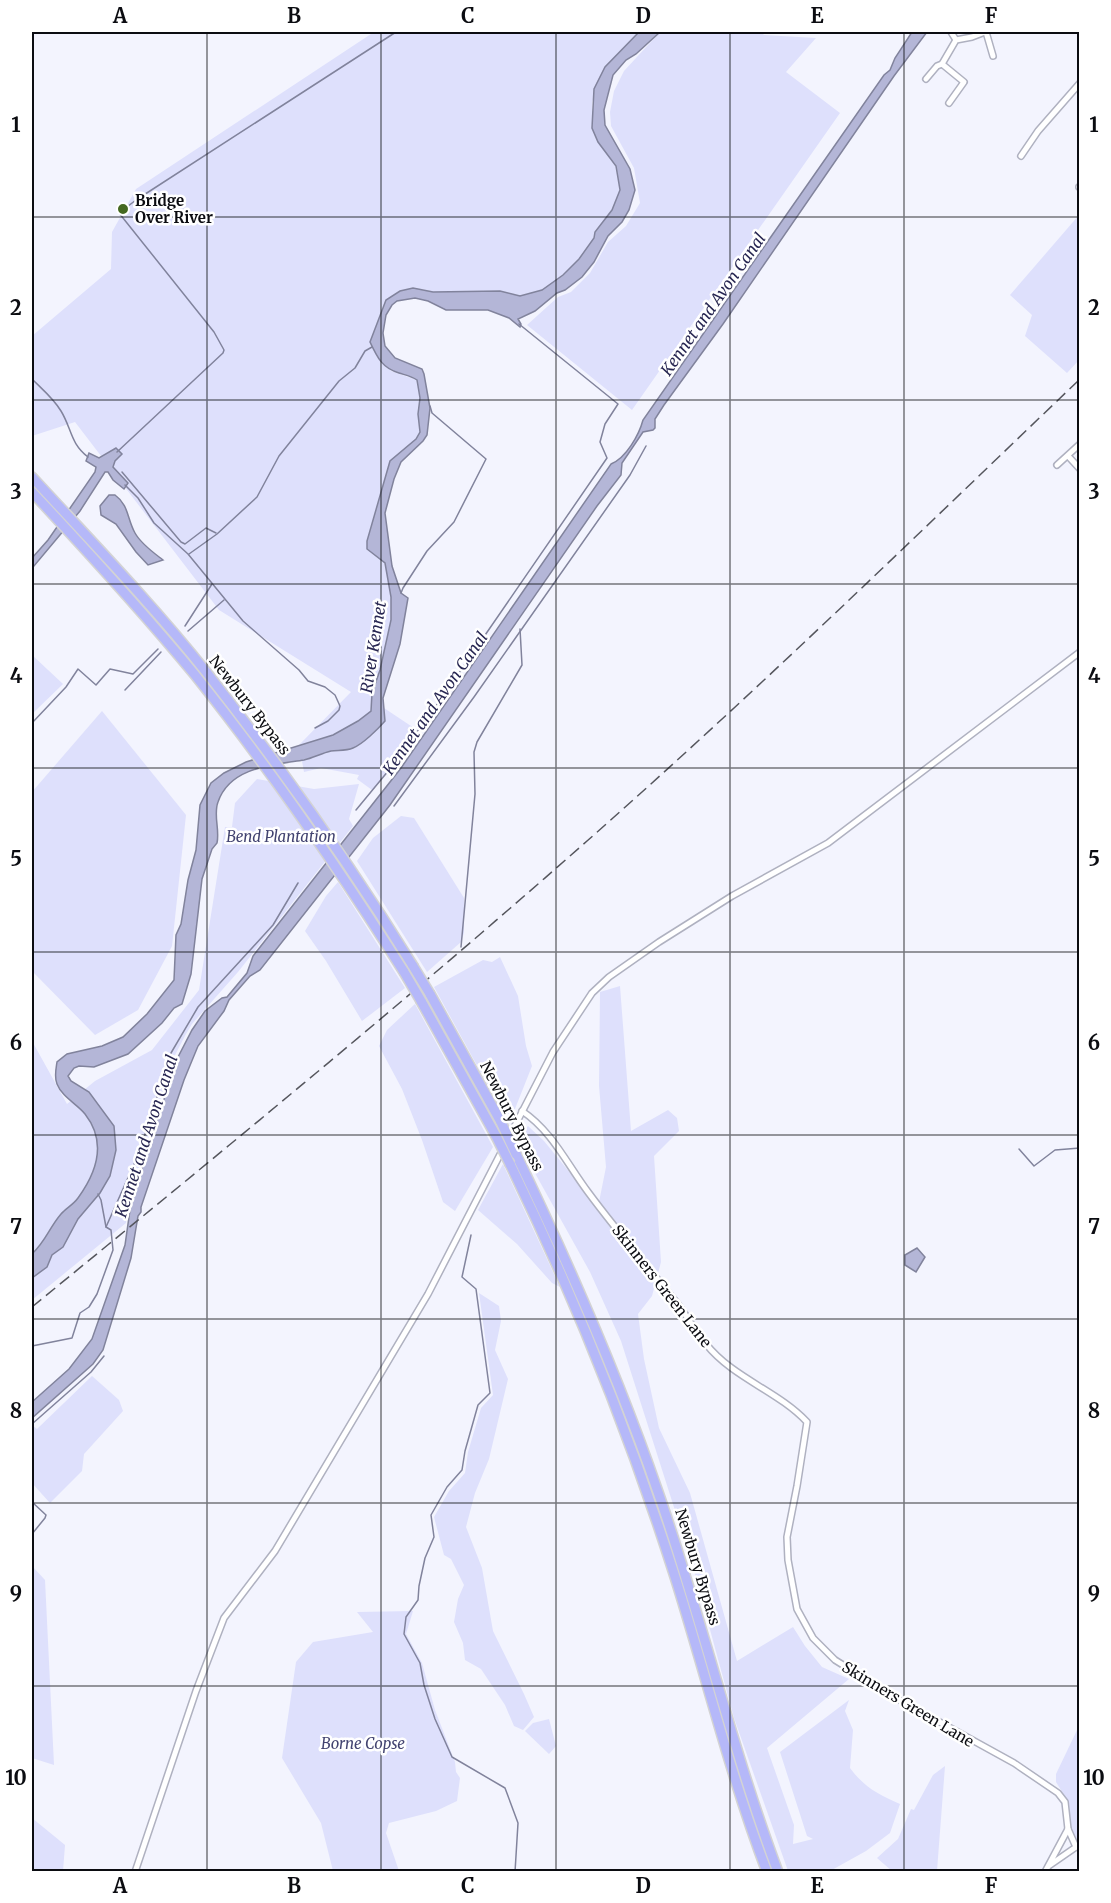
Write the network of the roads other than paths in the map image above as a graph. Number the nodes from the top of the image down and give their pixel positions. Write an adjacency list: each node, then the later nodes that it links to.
1 (951, 32): 3 (street)
2 (985, 32): 3 (street); 4 (street)
3 (956, 40): 5 (street)
4 (992, 56)
5 (942, 64): 6 (street); 8 (street)
6 (926, 79)
7 (1080, 83): 9 (street)
8 (950, 103)
9 (1021, 156)
10 (1080, 444): 11 (street)
11 (1068, 456): 12 (street); 13 (street)
12 (1058, 465)
13 (1080, 469)
14 (32, 477): 23 (highway, Newbury Bypass, bridge)
15 (32, 492): 22 (highway, Newbury Bypass, bridge)
16 (1080, 652): 17 (street)
17 (522, 1111): 18 (street, Skinners Green Lane); 21 (street)
18 (1068, 1829): 19 (street); 20 (street)
19 (1078, 1847): 20 (street)
20 (1049, 1865): 24 (street)
21 (135, 1872)
22 (766, 1872)
23 (778, 1872)
24 (1045, 1872)

